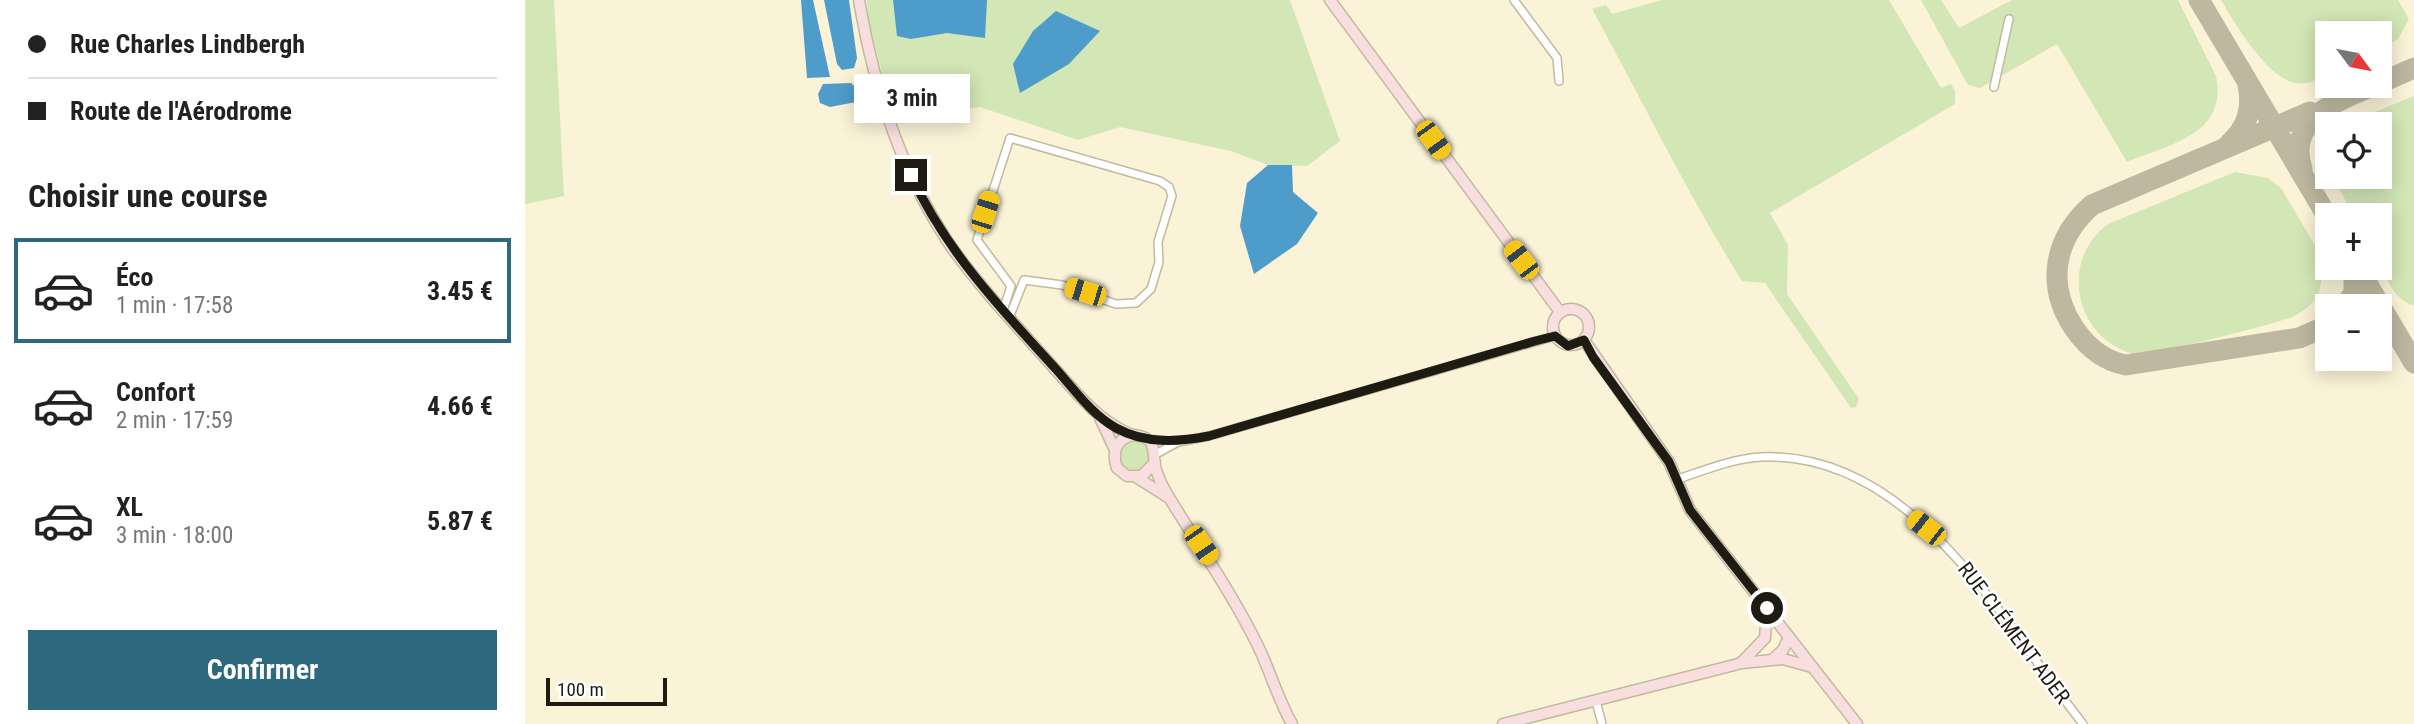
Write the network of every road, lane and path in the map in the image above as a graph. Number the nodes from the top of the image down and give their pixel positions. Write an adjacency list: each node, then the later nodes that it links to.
1 (859, 0): 8 (street)
2 (1330, 0): 7 (street)
3 (1514, 0): 5 (street)
4 (2009, 19): 6 (street)
5 (1559, 81)
6 (1994, 87)
7 (1560, 312): 9 (street); 10 (street)
8 (1006, 315): 8 (street); 11 (street)
9 (1555, 336): 10 (street); 14 (street)
10 (1584, 340): 18 (street)
11 (1100, 418): 12 (street); 15 (street)
12 (1132, 435): 13 (street); 15 (street)
13 (1148, 439): 14 (street); 16 (street)
14 (1178, 442): 16 (street)
15 (1115, 450): 17 (street)
16 (1155, 458): 17 (street); 19 (street)
17 (1136, 477): 19 (street)
18 (1678, 479): 20 (street); 31 (street, RUE CLÉMENT ADER)
19 (1170, 499): 27 (street)
20 (1767, 608): 21 (street); 22 (street)
21 (1788, 636): 22 (street); 23 (street); 25 (street)
22 (1765, 638): 24 (street)
23 (1773, 659): 24 (street); 25 (street)
24 (1742, 663): 26 (street)
25 (1812, 667): 30 (street)
26 (1596, 701): 28 (street); 29 (street)
27 (1290, 723)
28 (1503, 724)
29 (1602, 724)
30 (1857, 724)
31 (2083, 724)

